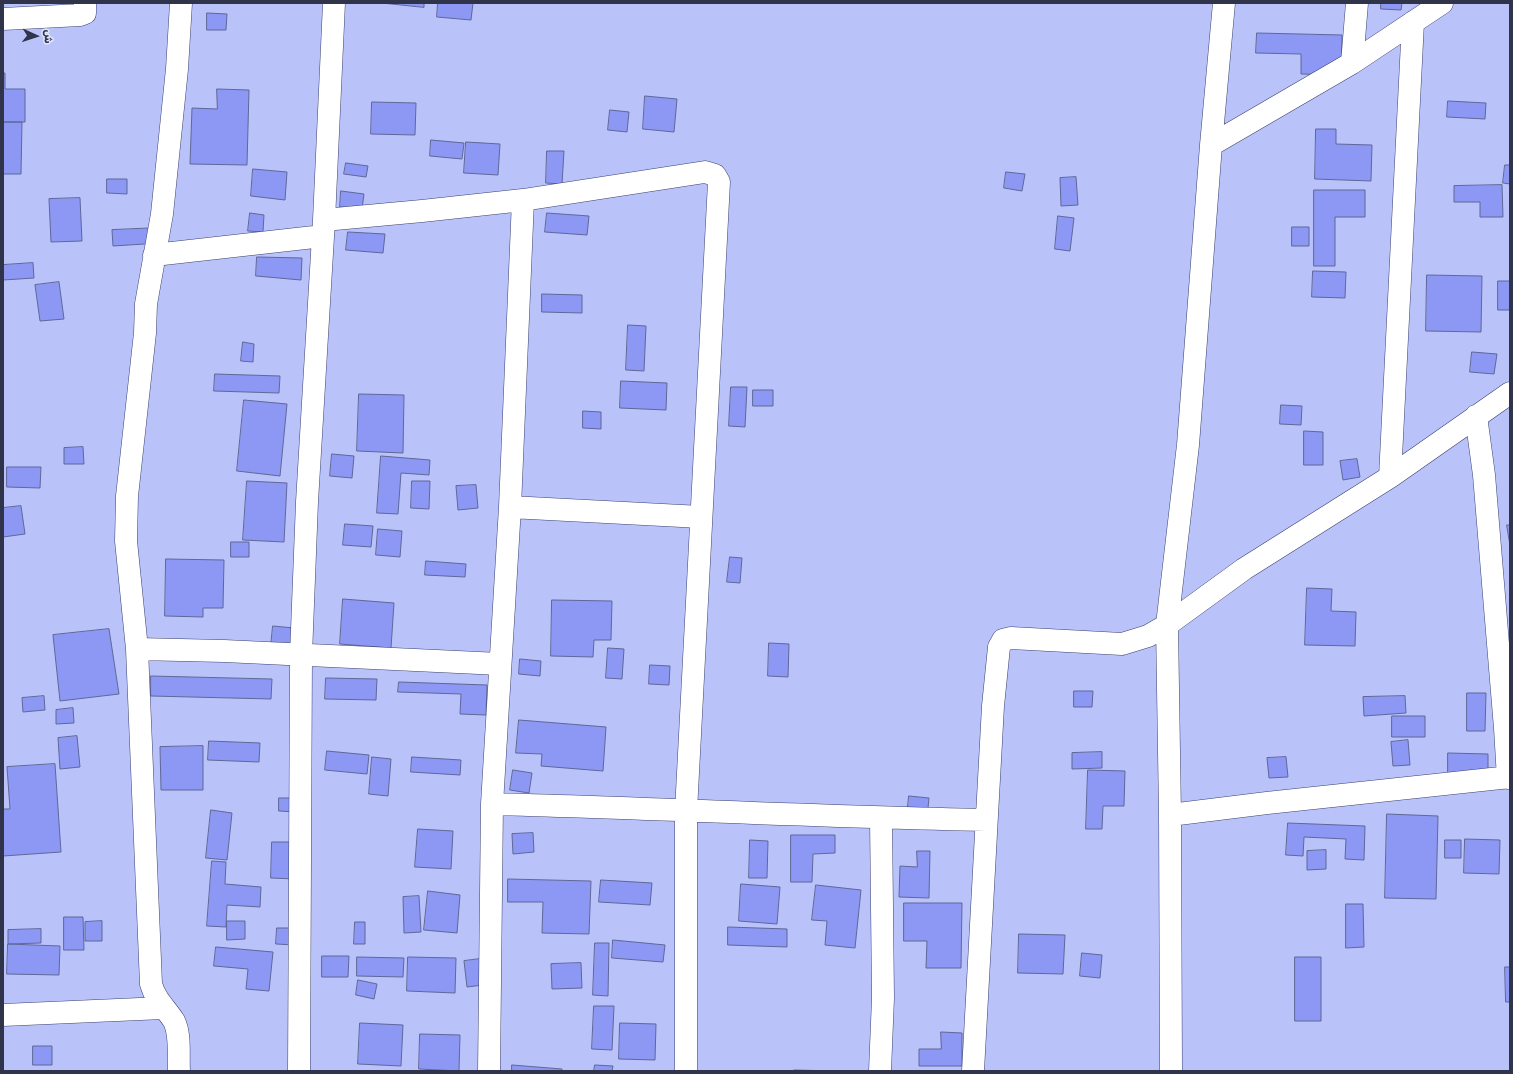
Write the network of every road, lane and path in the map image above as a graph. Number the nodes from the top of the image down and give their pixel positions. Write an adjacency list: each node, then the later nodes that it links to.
1 (85, 3): 7 (street)
2 (181, 3): 13 (street)
3 (334, 3): 12 (street)
4 (1224, 3): 10 (street)
5 (1357, 3): 9 (street)
6 (1442, 3): 8 (street)
7 (3, 19)
8 (1413, 22): 9 (street); 16 (street)
9 (1352, 63): 10 (street)
10 (1211, 145): 19 (street)
11 (523, 200): 12 (street); 17 (street); 18 (street)
12 (323, 228): 13 (street); 21 (street)
13 (154, 255): 20 (street)
14 (1510, 393): 15 (street)
15 (1476, 416): 16 (street); 23 (street)
16 (1390, 477): 19 (street)
17 (510, 507): 18 (street); 22 (street)
18 (701, 517): 25 (street)
19 (1167, 625): 26 (street); 28 (street)
20 (137, 649): 21 (street); 29 (street)
21 (301, 655): 22 (street); 32 (street)
22 (500, 664): 24 (street)
23 (1509, 778): 26 (street)
24 (492, 804): 25 (street); 33 (street)
25 (686, 811): 27 (street); 34 (street)
26 (1170, 815): 37 (street)
27 (881, 818): 28 (street); 35 (street)
28 (986, 820): 36 (street)
29 (163, 1008): 30 (street); 31 (street)
30 (3, 1015)
31 (179, 1071)
32 (299, 1071)
33 (489, 1071)
34 (686, 1071)
35 (880, 1071)
36 (973, 1071)
37 (1171, 1071)

